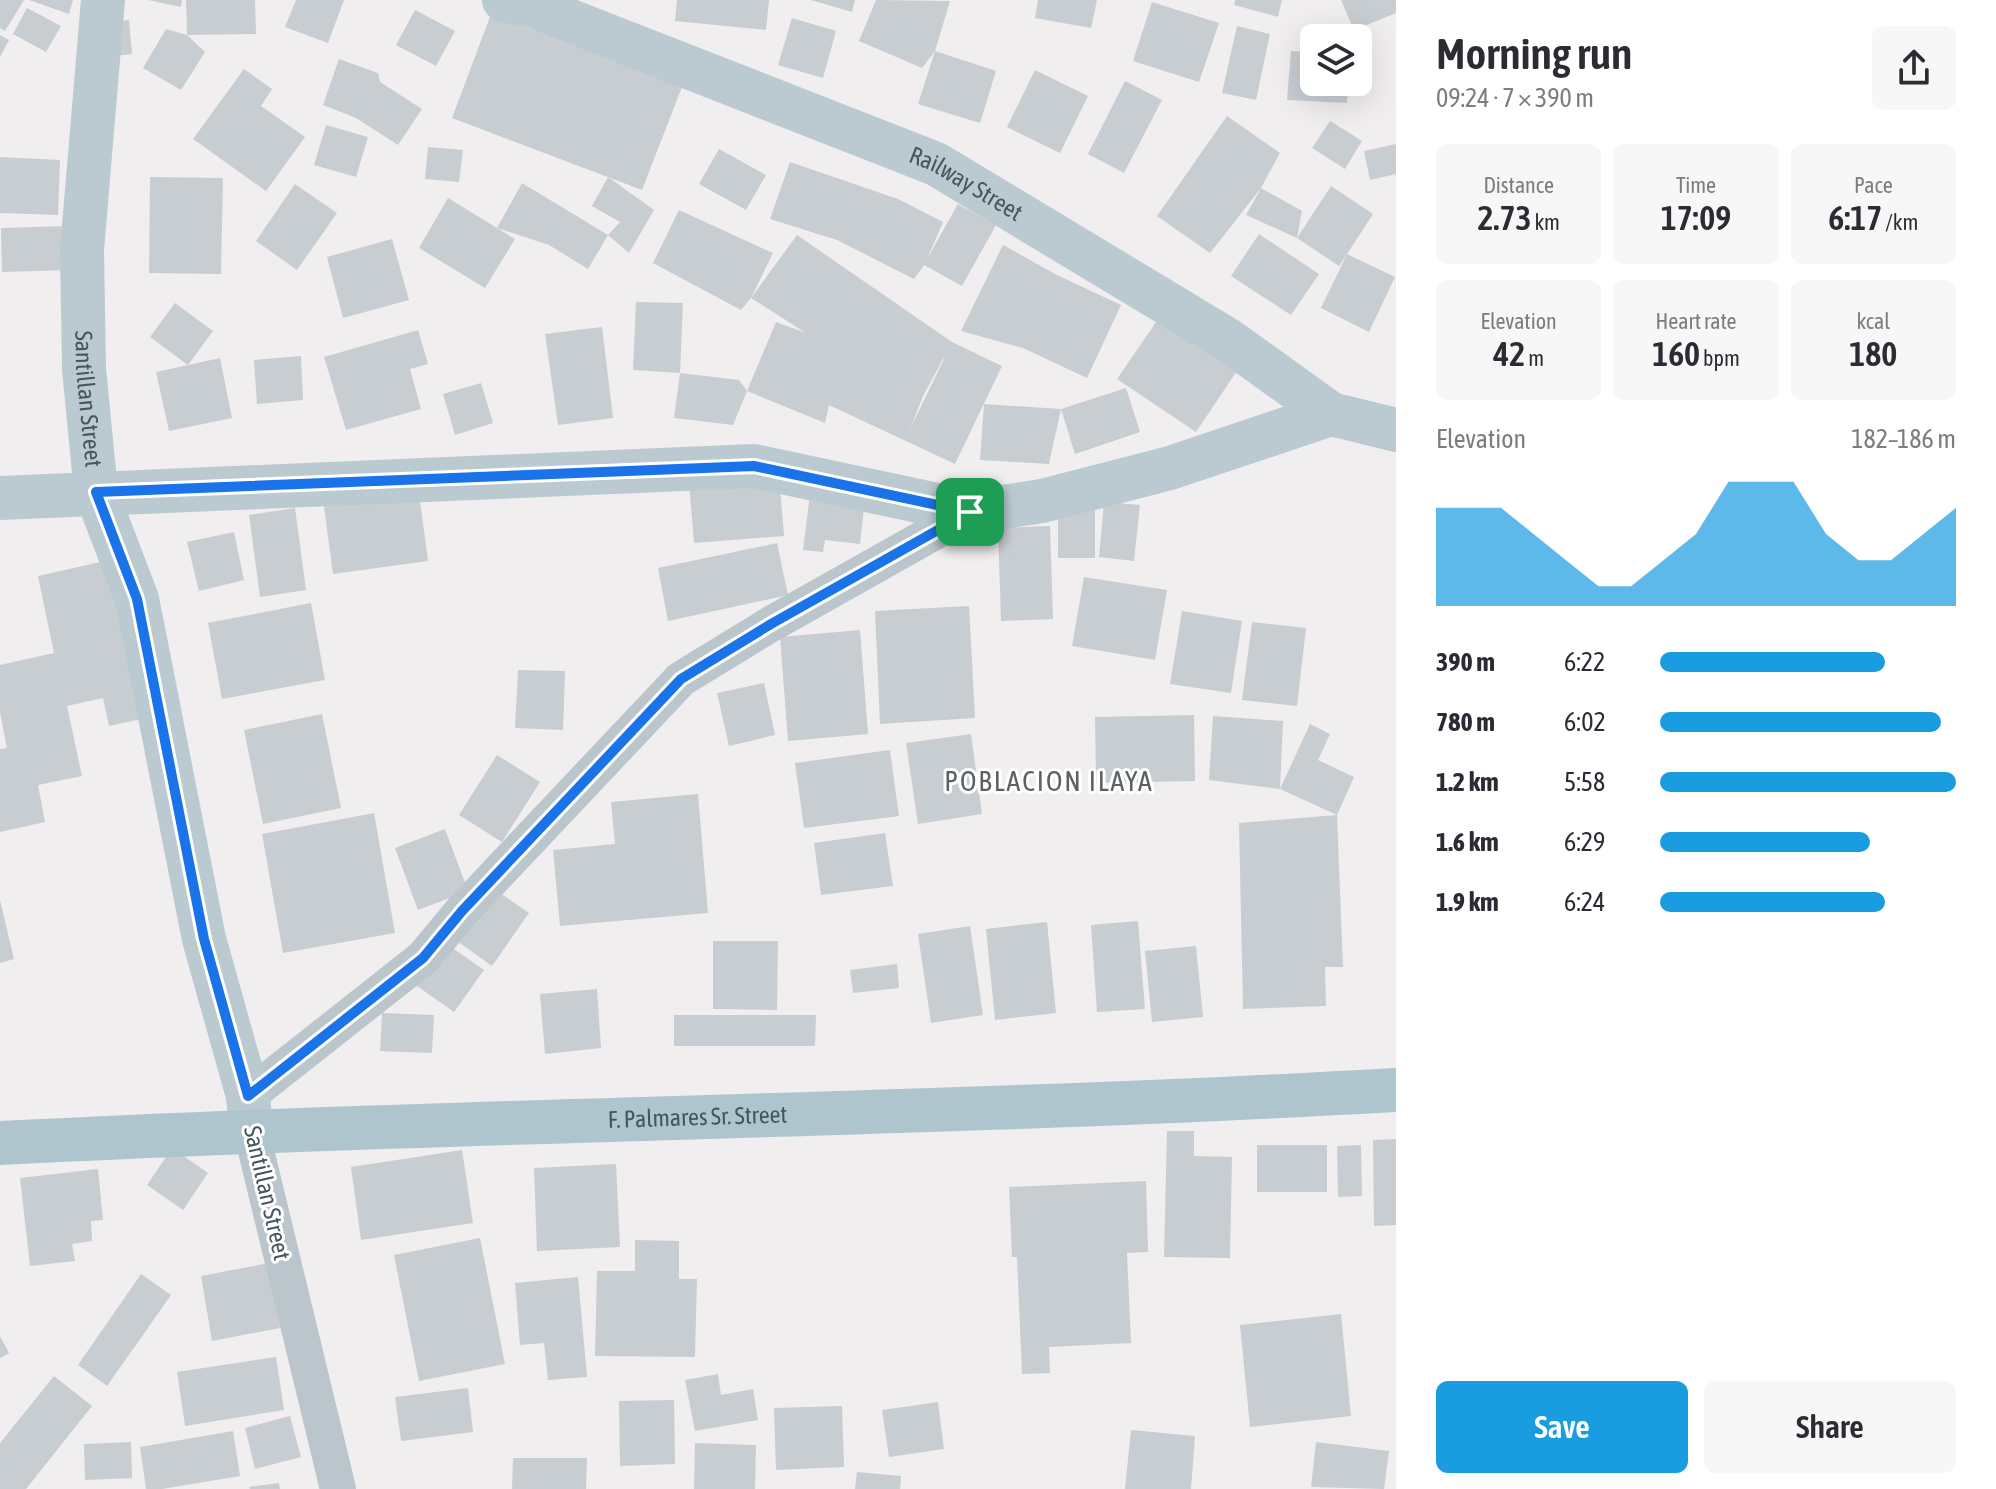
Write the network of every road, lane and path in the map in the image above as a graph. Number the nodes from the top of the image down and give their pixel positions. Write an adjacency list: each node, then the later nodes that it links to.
1 (103, 0): 5 (street, Santillan Street)
2 (526, 2): 3 (street, Railway Street)
3 (1331, 414): 4 (street, Railway Street); 7 (street)
4 (1396, 430)
5 (96, 492): 6 (street); 7 (street); 9 (street, Santillan Street)
6 (0, 498)
7 (970, 512): 9 (street)
8 (1396, 1090): 9 (main road, F. Palmares Sr. Street)
9 (250, 1113): 10 (main road, F. Palmares Sr. Street); 11 (street, Santillan Street)
10 (0, 1143)
11 (338, 1489)

